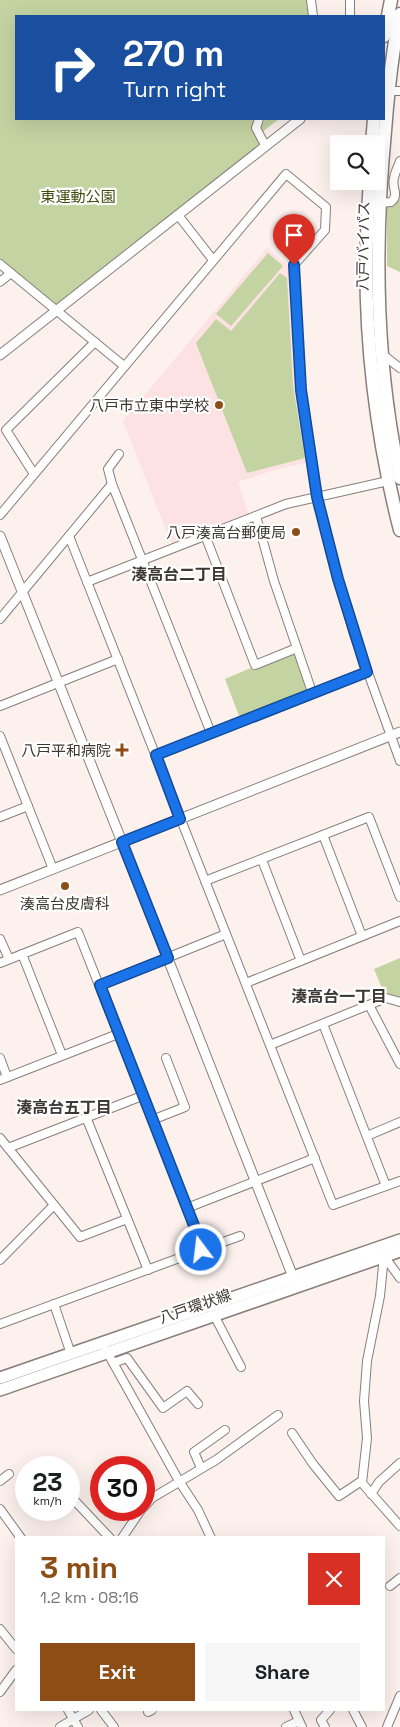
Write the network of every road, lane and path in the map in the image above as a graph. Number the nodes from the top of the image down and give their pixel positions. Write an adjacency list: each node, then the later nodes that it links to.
1 (312, 0): 5 (street)
2 (350, 0): 6 (street)
3 (391, 0): 7 (highway)
4 (400, 14): 8 (highway, 八戸バイパス)
5 (313, 15)
6 (350, 15)
7 (385, 31)
8 (391, 91): 16 (highway, 八戸バイパス)
9 (259, 120): 13 (street)
10 (299, 120): 13 (street)
11 (374, 120): 12 (highway)
12 (373, 135)
13 (266, 145): 17 (street)
14 (400, 161): 16 (street)
15 (369, 190): 30 (highway, 八戸バイパス)
16 (380, 202): 24 (highway, 八戸バイパス)
17 (178, 214): 18 (street); 22 (street)
18 (213, 260): 26 (street); 32 (street)
19 (0, 264): 20 (street)
20 (12, 273): 21 (street); 22 (street)
21 (0, 282)
22 (57, 310): 23 (street); 25 (street)
23 (95, 342): 26 (street); 29 (street)
24 (381, 354): 27 (street); 30 (highway, 八戸バイパス)
25 (0, 355)
26 (124, 366): 29 (street)
27 (400, 368)
28 (120, 454): 31 (street)
29 (34, 474): 33 (street)
30 (394, 480): 32 (street); 35 (highway, 八戸バイパス)
31 (112, 484): 38 (street); 39 (street)
32 (317, 497): 34 (street); 45 (street)
33 (0, 515)
34 (256, 516): 36 (street); 43 (street)
35 (400, 530)
36 (205, 535): 39 (street); 43 (street)
37 (0, 536): 41 (street)
38 (69, 536): 40 (street); 41 (street)
39 (142, 560): 40 (street); 50 (street)
40 (87, 582): 44 (street)
41 (23, 592): 42 (street); 46 (street)
42 (0, 619)
43 (297, 648): 47 (street)
44 (118, 659): 46 (street); 54 (street)
45 (367, 672): 47 (street); 52 (street)
46 (59, 682): 48 (street); 60 (street)
47 (312, 692): 50 (street)
48 (0, 706)
49 (400, 732): 52 (street)
50 (211, 733): 54 (street)
51 (0, 736): 53 (street)
52 (390, 736): 55 (street); 58 (street)
53 (2, 750): 56 (street)
54 (156, 755): 58 (street)
55 (400, 761)
56 (28, 806): 57 (street); 62 (street)
57 (0, 817)
58 (180, 819): 60 (street); 63 (street)
59 (323, 835): 61 (street); 65 (street); 68 (street)
60 (122, 842): 62 (street); 71 (street)
61 (262, 860): 63 (street); 73 (street)
62 (53, 869): 64 (street)
63 (205, 881): 67 (street)
64 (0, 890)
65 (400, 897)
66 (400, 921): 68 (street)
67 (226, 934): 71 (street); 75 (street)
68 (362, 936): 73 (street)
69 (0, 939): 72 (street)
70 (22, 954): 72 (street); 76 (street); 82 (street)
71 (168, 958): 76 (street); 96 (street)
72 (8, 960): 74 (street)
73 (300, 961): 75 (street)
74 (0, 963)
75 (246, 983): 81 (street)
76 (100, 985): 80 (street)
77 (400, 1002): 78 (street)
78 (369, 1005): 79 (street); 85 (street)
79 (322, 1024): 81 (street); 91 (street)
80 (118, 1034): 82 (street); 87 (street)
81 (270, 1045): 94 (street)
82 (62, 1055): 86 (street)
83 (0, 1058): 86 (street)
84 (166, 1058): 89 (street)
85 (400, 1064)
86 (4, 1078)
87 (142, 1096): 88 (street); 89 (street)
88 (86, 1117): 93 (street); 100 (street)
89 (152, 1120): 99 (street)
90 (400, 1122): 91 (street)
91 (367, 1136): 97 (street)
92 (0, 1138): 93 (street)
93 (8, 1148): 98 (street)
94 (314, 1158): 96 (street); 97 (street)
95 (400, 1181): 97 (street)
96 (256, 1182): 99 (street); 109 (street)
97 (386, 1186)
98 (54, 1205): 100 (street); 106 (street)
99 (188, 1208): 103 (street)
100 (127, 1219): 107 (street)
101 (240, 1236): 103 (street)
102 (400, 1240): 109 (main road, 八戸環状線)
103 (201, 1250): 107 (street)
104 (400, 1251): 105 (main road, 八戸環状線)
105 (384, 1256): 108 (street); 109 (main road, 八戸環状線); 128 (street)
106 (0, 1260)
107 (148, 1270): 110 (street)
108 (400, 1278)
109 (295, 1282): 111 (main road, 八戸環状線); 113 (main road, 八戸環状線)
110 (54, 1304): 112 (street); 114 (street)
111 (214, 1315): 113 (main road, 八戸環状線); 116 (street)
112 (0, 1324)
113 (106, 1347): 114 (main road, 八戸環状線); 115 (street); 118 (main road, 八戸環状線)
114 (71, 1354): 117 (main road, 八戸環状線)
115 (113, 1363): 119 (street); 127 (street)
116 (241, 1367)
117 (0, 1378)
118 (0, 1390)
119 (198, 1404)
120 (278, 1415): 124 (street)
121 (225, 1430): 124 (street)
122 (292, 1432): 128 (street)
123 (400, 1463): 129 (street)
124 (202, 1468): 127 (street)
125 (9, 1474): 126 (street)
126 (0, 1481)
127 (179, 1481): 130 (street); 138 (street)
128 (362, 1483): 129 (street)
129 (372, 1494): 134 (street)
130 (155, 1496)
131 (80, 1506): 136 (street)
132 (0, 1509): 135 (street)
133 (134, 1521): 137 (street)
134 (400, 1526)
135 (20, 1536)
136 (108, 1536)
137 (123, 1536)
138 (211, 1536)
139 (400, 1578): 140 (street)
140 (390, 1586)
141 (0, 1629): 142 (street)
142 (15, 1648)
143 (15, 1671): 144 (street)
144 (0, 1692)
145 (400, 1696): 160 (street)
146 (69, 1711): 152 (street)
147 (87, 1711): 152 (street)
148 (102, 1711): 156 (street)
149 (294, 1711): 153 (street)
150 (329, 1711): 158 (street)
151 (354, 1711): 159 (street)
152 (74, 1719): 154 (street); 155 (street)
153 (301, 1724): 157 (street)
154 (60, 1727)
155 (78, 1727)
156 (114, 1727)
157 (286, 1727)
158 (325, 1727)
159 (362, 1727)
160 (387, 1727)

